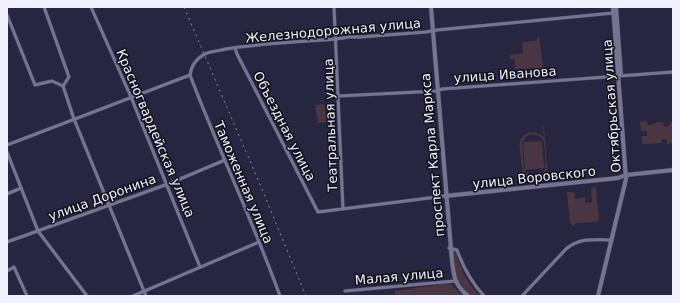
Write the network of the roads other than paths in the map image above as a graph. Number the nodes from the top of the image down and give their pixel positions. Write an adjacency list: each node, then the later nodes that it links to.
1 (44, 7): 14 (street)
2 (91, 7): 17 (street, Красногвардейская улица)
3 (334, 7): 9 (street, Театральная улица)
4 (430, 7): 8 (street, проспект Карла Маркса)
5 (615, 7): 6 (street, Октябрьская улица); 13 (street)
6 (614, 14): 8 (street, Железнодорожная улица); 13 (street, Октябрьская улица)
7 (7, 15): 14 (street)
8 (432, 30): 9 (street, Железнодорожная улица); 15 (street, проспект Карла Маркса)
9 (336, 39): 10 (street, Железнодорожная улица); 16 (street, Театральная улица)
10 (235, 48): 12 (street, Железнодорожная улица); 29 (street, Объездная улица)
11 (673, 72): 13 (street, улица Иванова)
12 (190, 75): 17 (street); 21 (street, Таможенная улица)
13 (620, 76): 15 (street, улица Иванова); 23 (street, Октябрьская улица)
14 (63, 86): 18 (street)
15 (438, 91): 16 (street, улица Иванова); 27 (street, проспект Карла Маркса)
16 (339, 96): 29 (street, Театральная улица)
17 (131, 97): 18 (street); 24 (street, Красногвардейская улица)
18 (74, 119): 19 (street); 28 (street)
19 (7, 145)
20 (7, 152): 25 (street)
21 (225, 160): 24 (street, улица Доронина); 33 (street, Таможенная улица)
22 (673, 171): 23 (street, улица Воровского)
23 (627, 177): 27 (street, улица Воровского); 31 (street, Октябрьская улица); 48 (street)
24 (168, 184): 28 (street, улица Доронина); 35 (street, Красногвардейская улица)
25 (21, 188): 26 (street); 30 (street)
26 (7, 194)
27 (446, 196): 29 (street); 34 (street, проспект Карла Маркса)
28 (109, 206): 30 (street, улица Доронина); 38 (street)
29 (344, 209)
30 (38, 231): 32 (street, улица Доронина); 41 (street)
31 (612, 240): 47 (street); 48 (street, Октябрьская улица)
32 (7, 242)
33 (259, 242): 35 (street); 44 (street, Таможенная улица)
34 (450, 248): 37 (street, проспект Карла Маркса); 46 (street)
35 (200, 268): 38 (street)
36 (7, 270): 40 (street)
37 (454, 281): 39 (street, Малая улица); 45 (street)
38 (144, 291): 42 (street); 43 (street)
39 (345, 291)
40 (27, 296)
41 (87, 296)
42 (133, 296)
43 (146, 296)
44 (280, 296)
45 (467, 296)
46 (484, 296)
47 (522, 296)
48 (599, 296)

